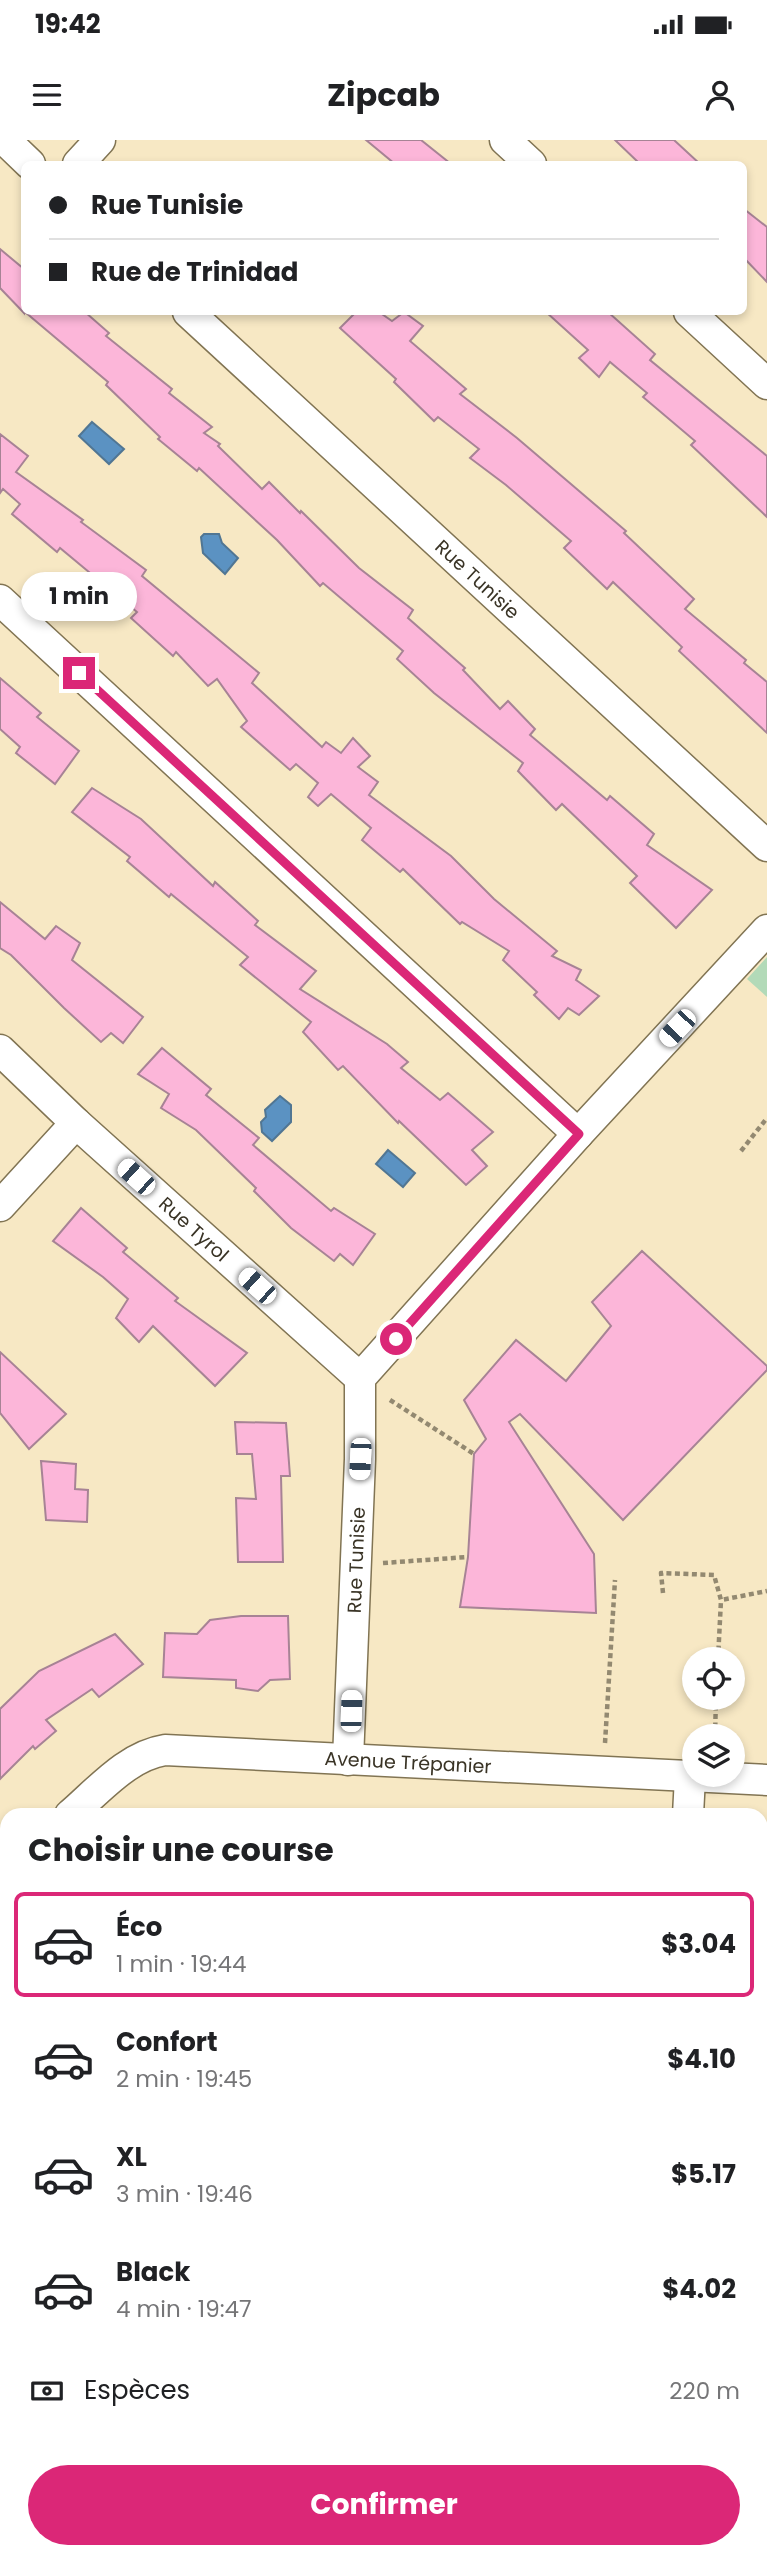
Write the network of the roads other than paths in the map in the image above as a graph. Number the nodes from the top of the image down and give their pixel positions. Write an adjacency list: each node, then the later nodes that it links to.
1 (5, 140): 4 (street)
2 (100, 140): 5 (street)
3 (505, 140): 6 (street)
4 (27, 161)
5 (81, 161)
6 (528, 161)
7 (191, 315): 11 (street, Rue Tunisie)
8 (692, 315): 9 (street)
9 (767, 384)
10 (0, 600): 15 (street)
11 (767, 846)
12 (767, 930): 15 (street)
13 (0, 1050): 14 (street, Rue Tyrol)
14 (76, 1123): 16 (street); 17 (street, Rue Tyrol)
15 (579, 1134): 17 (street)
16 (0, 1206)
17 (360, 1378): 18 (street, Rue Tunisie)
18 (348, 1759): 19 (street, Avenue Trépanier); 23 (street, Avenue Trépanier)
19 (682, 1777)
20 (745, 1779): 21 (street, Avenue Trépanier)
21 (767, 1780)
22 (689, 1787): 24 (street)
23 (78, 1808)
24 (688, 1808)

